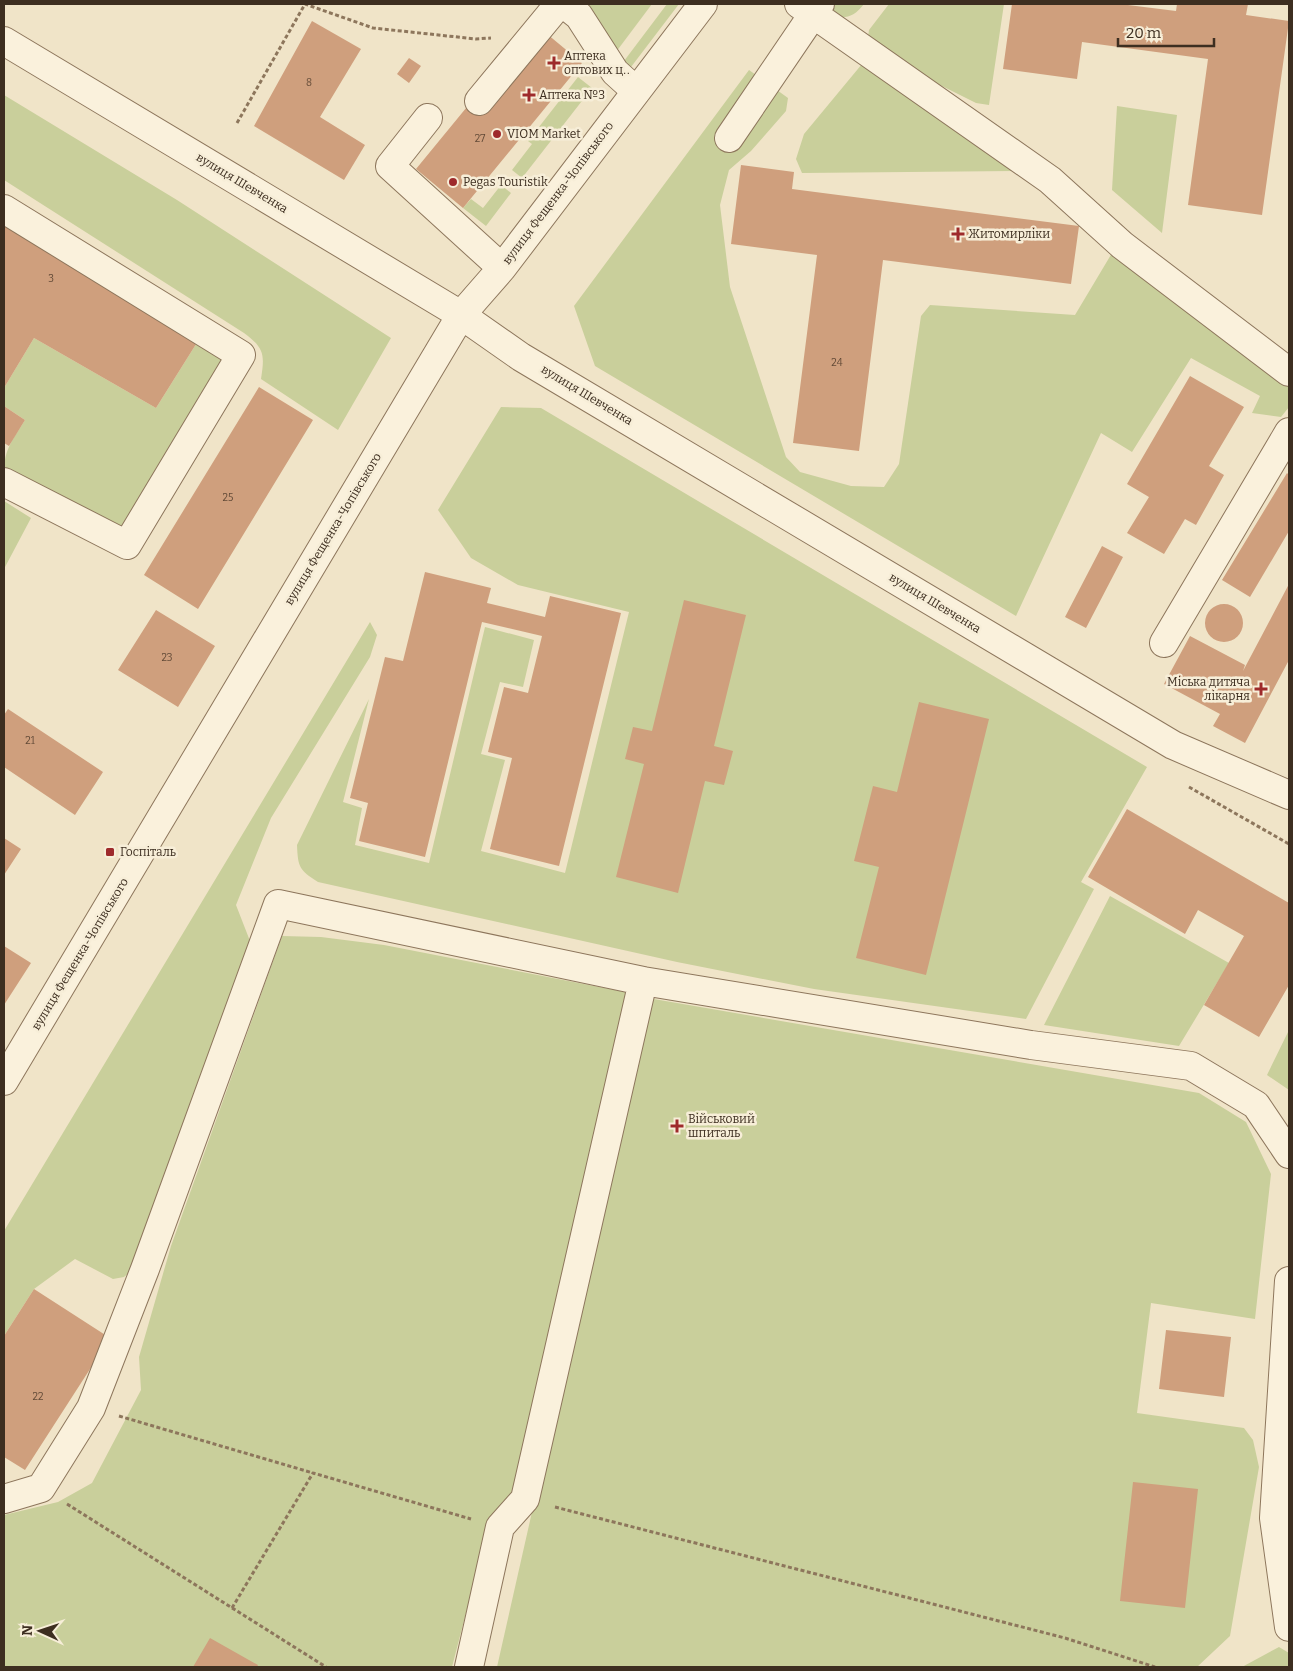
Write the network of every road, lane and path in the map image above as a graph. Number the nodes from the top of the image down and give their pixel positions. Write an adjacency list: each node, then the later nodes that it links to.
1 (559, 4): 8 (street)
2 (564, 4): 7 (street)
3 (703, 4): 7 (street, вулиця Фещенка-Чопівського)
4 (811, 7): 11 (street); 15 (street)
5 (476, 39): 10 (path)
6 (4, 41): 14 (street, вулиця Шевченка)
7 (636, 91): 13 (street, вулиця Фещенка-Чопівського)
8 (479, 101)
9 (428, 118): 13 (street)
10 (237, 124)
11 (728, 138)
12 (4, 209): 17 (street)
13 (502, 268): 14 (street, вулиця Фещенка-Чопівського)
14 (461, 315): 20 (street, вулиця Шевченка); 23 (street, вулиця Фещенка-Чопівського)
15 (1289, 372)
16 (1289, 432): 18 (street)
17 (4, 482)
18 (1164, 643)
19 (1188, 787): 21 (path)
20 (1289, 795)
21 (1289, 844)
22 (643, 981): 24 (street); 26 (street); 30 (street)
23 (4, 1081)
24 (1289, 1154)
25 (1289, 1282): 33 (street)
26 (92, 1408): 27 (path); 28 (street)
27 (313, 1473): 31 (path); 32 (path)
28 (42, 1488): 29 (street); 32 (path)
29 (4, 1499)
30 (526, 1499): 31 (street); 36 (street); 37 (path)
31 (500, 1527): 35 (street)
32 (232, 1608): 34 (path)
33 (1289, 1627)
34 (326, 1667)
35 (469, 1667)
36 (486, 1667)
37 (1155, 1667)

